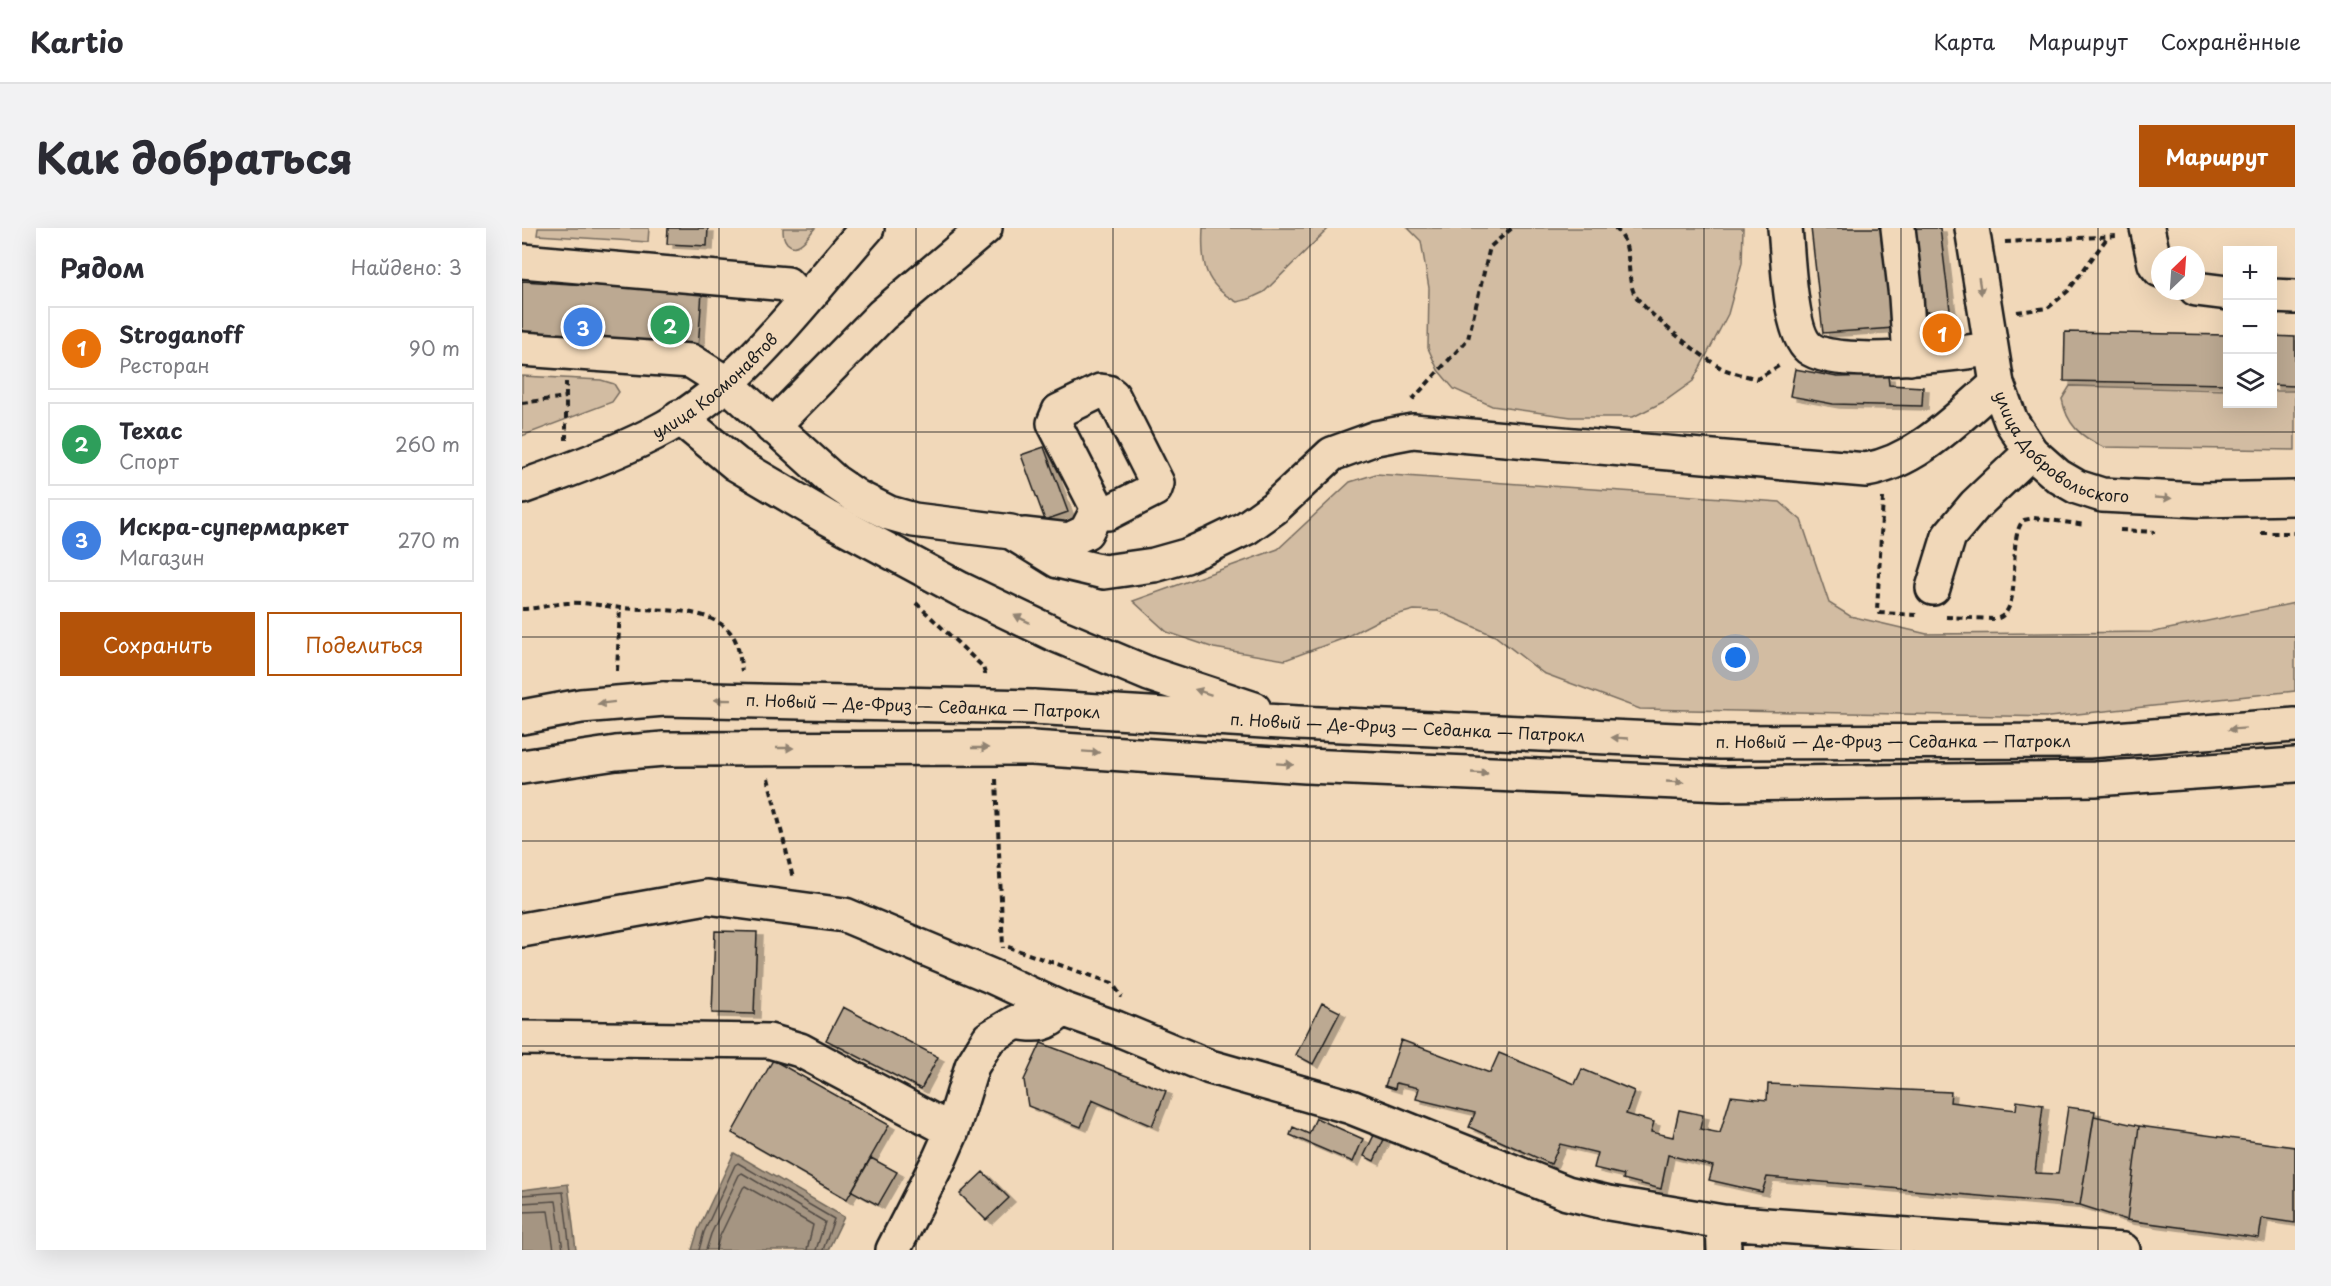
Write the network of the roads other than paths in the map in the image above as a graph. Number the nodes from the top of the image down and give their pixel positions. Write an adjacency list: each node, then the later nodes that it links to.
1 (867, 228): 13 (main road, улица Космонавтов)
2 (985, 228): 20 (main road)
3 (1785, 228): 16 (main road)
4 (1898, 228): 16 (main road)
5 (1972, 228): 15 (main road, улица Добровольского, one-way to 15)
6 (2147, 230): 7 (main road)
7 (2151, 247)
8 (522, 261): 13 (main road)
9 (2205, 290): 10 (main road)
10 (2223, 292)
11 (2277, 296): 12 (main road)
12 (2295, 297)
13 (803, 302): 17 (main road, улица Космонавтов)
14 (522, 349): 17 (main road)
15 (1990, 349): 16 (main road); 18 (main road, улица Добровольского)
16 (1910, 358)
17 (726, 383): 19 (main road, улица Космонавтов); 20 (main road)
18 (1997, 384): 21 (main road, улица Добровольского); 25 (main road)
19 (680, 417): 22 (main road, улица Космонавтов); 28 (main road, one-way to 19)
20 (772, 427): 25 (main road)
21 (2031, 452): 23 (main road, улица Добровольского, one-way to 23); 26 (main road)
22 (522, 487)
23 (2295, 498)
24 (1098, 509): 25 (main road)
25 (1011, 532)
26 (1932, 607)
27 (522, 717): 28 (main road, п. Новый — Де-Фриз — Седанка — Патрокл, one-way to 27, bridge)
28 (1298, 723): 29 (main road, п. Новый — Де-Фриз — Седанка — Патрокл, one-way to 28)
29 (2295, 725)
30 (2295, 765): 31 (main road, one-way to 30, bridge)
31 (522, 767)
32 (522, 930): 33 (main road)
33 (1062, 1009): 35 (main road); 36 (main road)
34 (522, 1038): 35 (main road)
35 (952, 1131): 37 (main road)
36 (1724, 1236): 38 (main road)
37 (893, 1250)
38 (2123, 1250)

